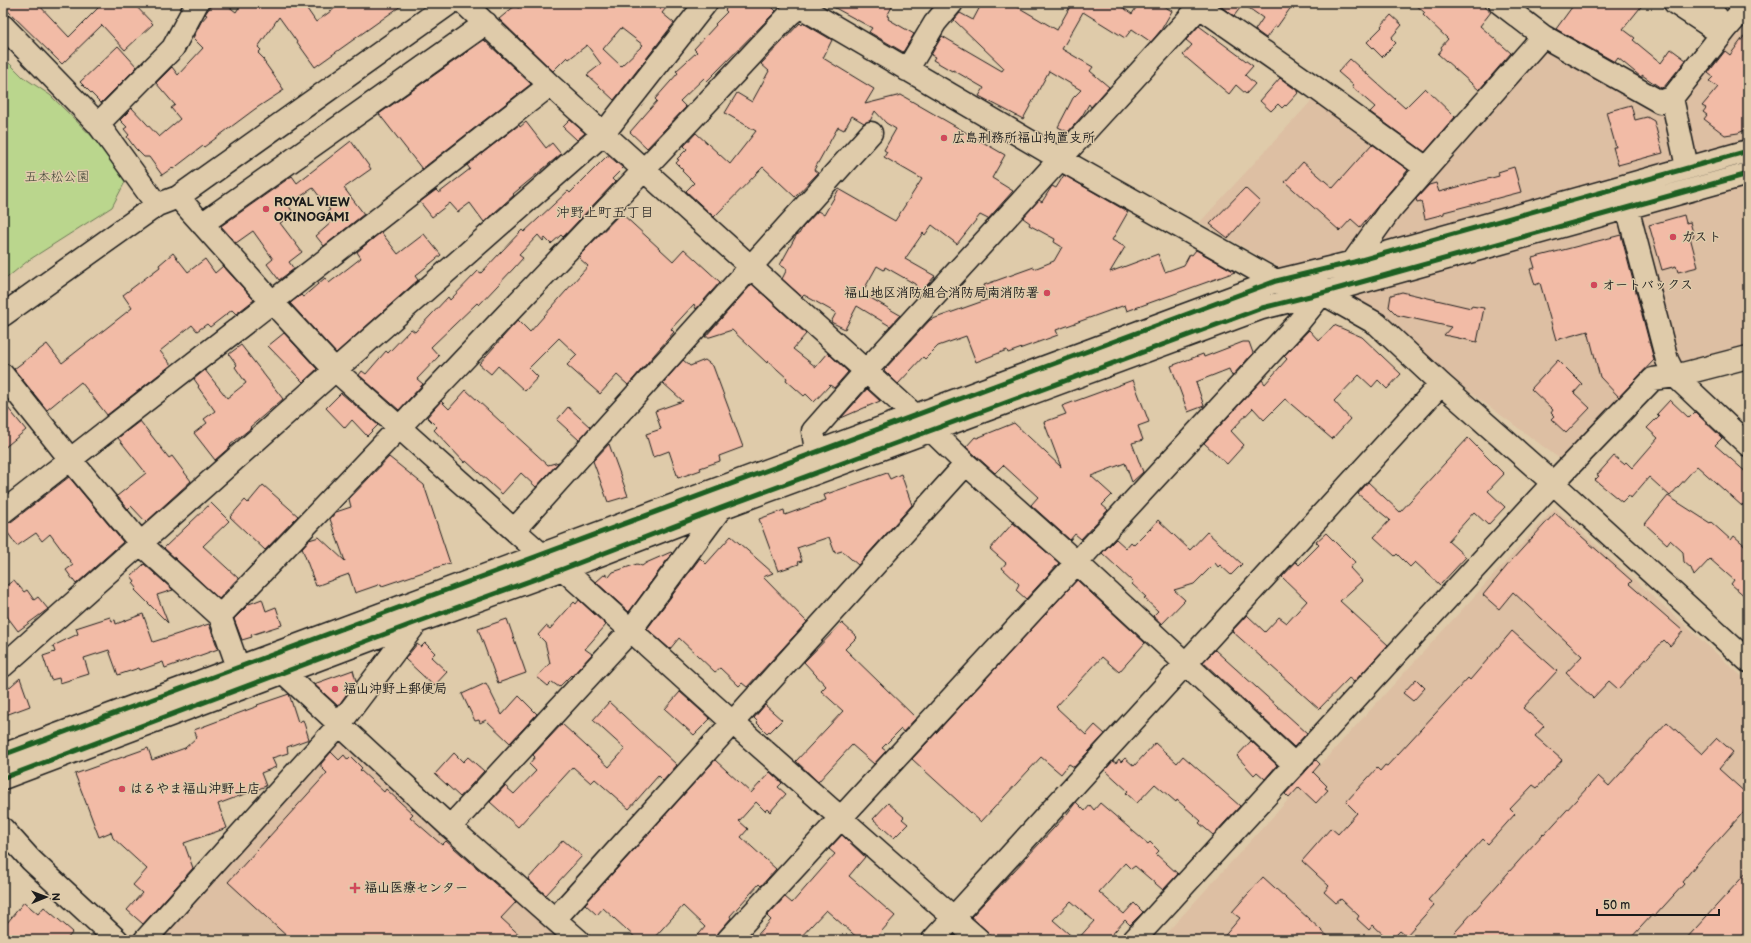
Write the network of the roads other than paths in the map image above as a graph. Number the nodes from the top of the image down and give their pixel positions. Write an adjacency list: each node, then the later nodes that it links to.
1 (197, 3): 19 (street)
2 (450, 3): 28 (street)
3 (464, 3): 12 (street)
4 (706, 3): 20 (street)
5 (952, 3): 16 (street)
6 (1500, 3): 15 (street)
7 (1675, 3): 14 (street)
8 (1706, 3): 14 (street)
9 (799, 4): 16 (street); 26 (street)
10 (1199, 4): 23 (street); 25 (street)
11 (1748, 4): 14 (street)
12 (486, 23): 17 (street); 31 (street)
13 (3, 26): 19 (street)
14 (1724, 32): 18 (street)
15 (1543, 36): 18 (street); 25 (street)
16 (906, 70): 23 (street)
17 (550, 85): 20 (street); 36 (street)
18 (1672, 98): 24 (street)
19 (98, 124): 29 (street)
20 (604, 133): 26 (street); 39 (street)
21 (871, 133): 33 (street)
22 (1748, 151): 24 (street)
23 (1060, 159): 34 (street); 40 (street)
24 (1687, 167): 32 (street)
25 (1426, 168): 32 (street)
26 (644, 170): 33 (street); 45 (street)
27 (1748, 174): 30 (street)
28 (178, 197): 29 (street); 31 (street)
29 (157, 205): 37 (street)
30 (1627, 206): 35 (street); 42 (street)
31 (202, 224): 36 (street)
32 (1354, 262): 34 (street); 35 (street)
33 (750, 265): 40 (street); 54 (street)
34 (1276, 281): 35 (street); 44 (street)
35 (1322, 293): 43 (street); 46 (street); 57 (street)
36 (272, 302): 39 (street); 49 (street)
37 (3, 315)
38 (1748, 357): 42 (street)
39 (335, 370): 45 (street); 55 (street)
40 (865, 372): 44 (street); 48 (street)
41 (3, 376): 49 (street)
42 (1675, 376): 47 (street); 51 (street)
43 (1441, 384): 51 (street); 63 (street)
44 (914, 415): 46 (street); 48 (street)
45 (398, 427): 54 (street); 59 (street)
46 (931, 430): 50 (street); 52 (street)
47 (1748, 445)
48 (816, 451): 56 (street)
49 (70, 459): 53 (street); 55 (street)
50 (966, 464): 57 (street); 67 (street)
51 (1553, 483): 62 (street); 70 (street)
52 (721, 508): 58 (street); 61 (street)
53 (3, 512)
54 (515, 529): 56 (street)
55 (141, 544): 59 (street); 64 (street)
56 (542, 555): 58 (street); 65 (street)
57 (1076, 562): 63 (street); 72 (street)
58 (563, 569): 60 (street); 61 (street)
59 (220, 616): 65 (street)
60 (417, 622): 66 (street); 68 (street)
61 (630, 631): 67 (street); 73 (street)
62 (1748, 661)
63 (1186, 664): 70 (street); 75 (street)
64 (3, 666)
65 (238, 667): 69 (street)
66 (283, 672): 68 (street); 71 (street)
67 (732, 722): 72 (street); 76 (street)
68 (339, 725): 73 (street); 78 (street)
69 (3, 755)
70 (1295, 765): 83 (street)
71 (3, 778)
72 (841, 818): 75 (street); 80 (street)
73 (450, 827): 76 (street)
74 (3, 829): 77 (street)
75 (954, 918): 81 (street); 82 (street)
76 (556, 919): 79 (street)
77 (117, 940)
78 (145, 940)
79 (578, 940)
80 (728, 940)
81 (933, 940)
82 (979, 940)
83 (1134, 940)

